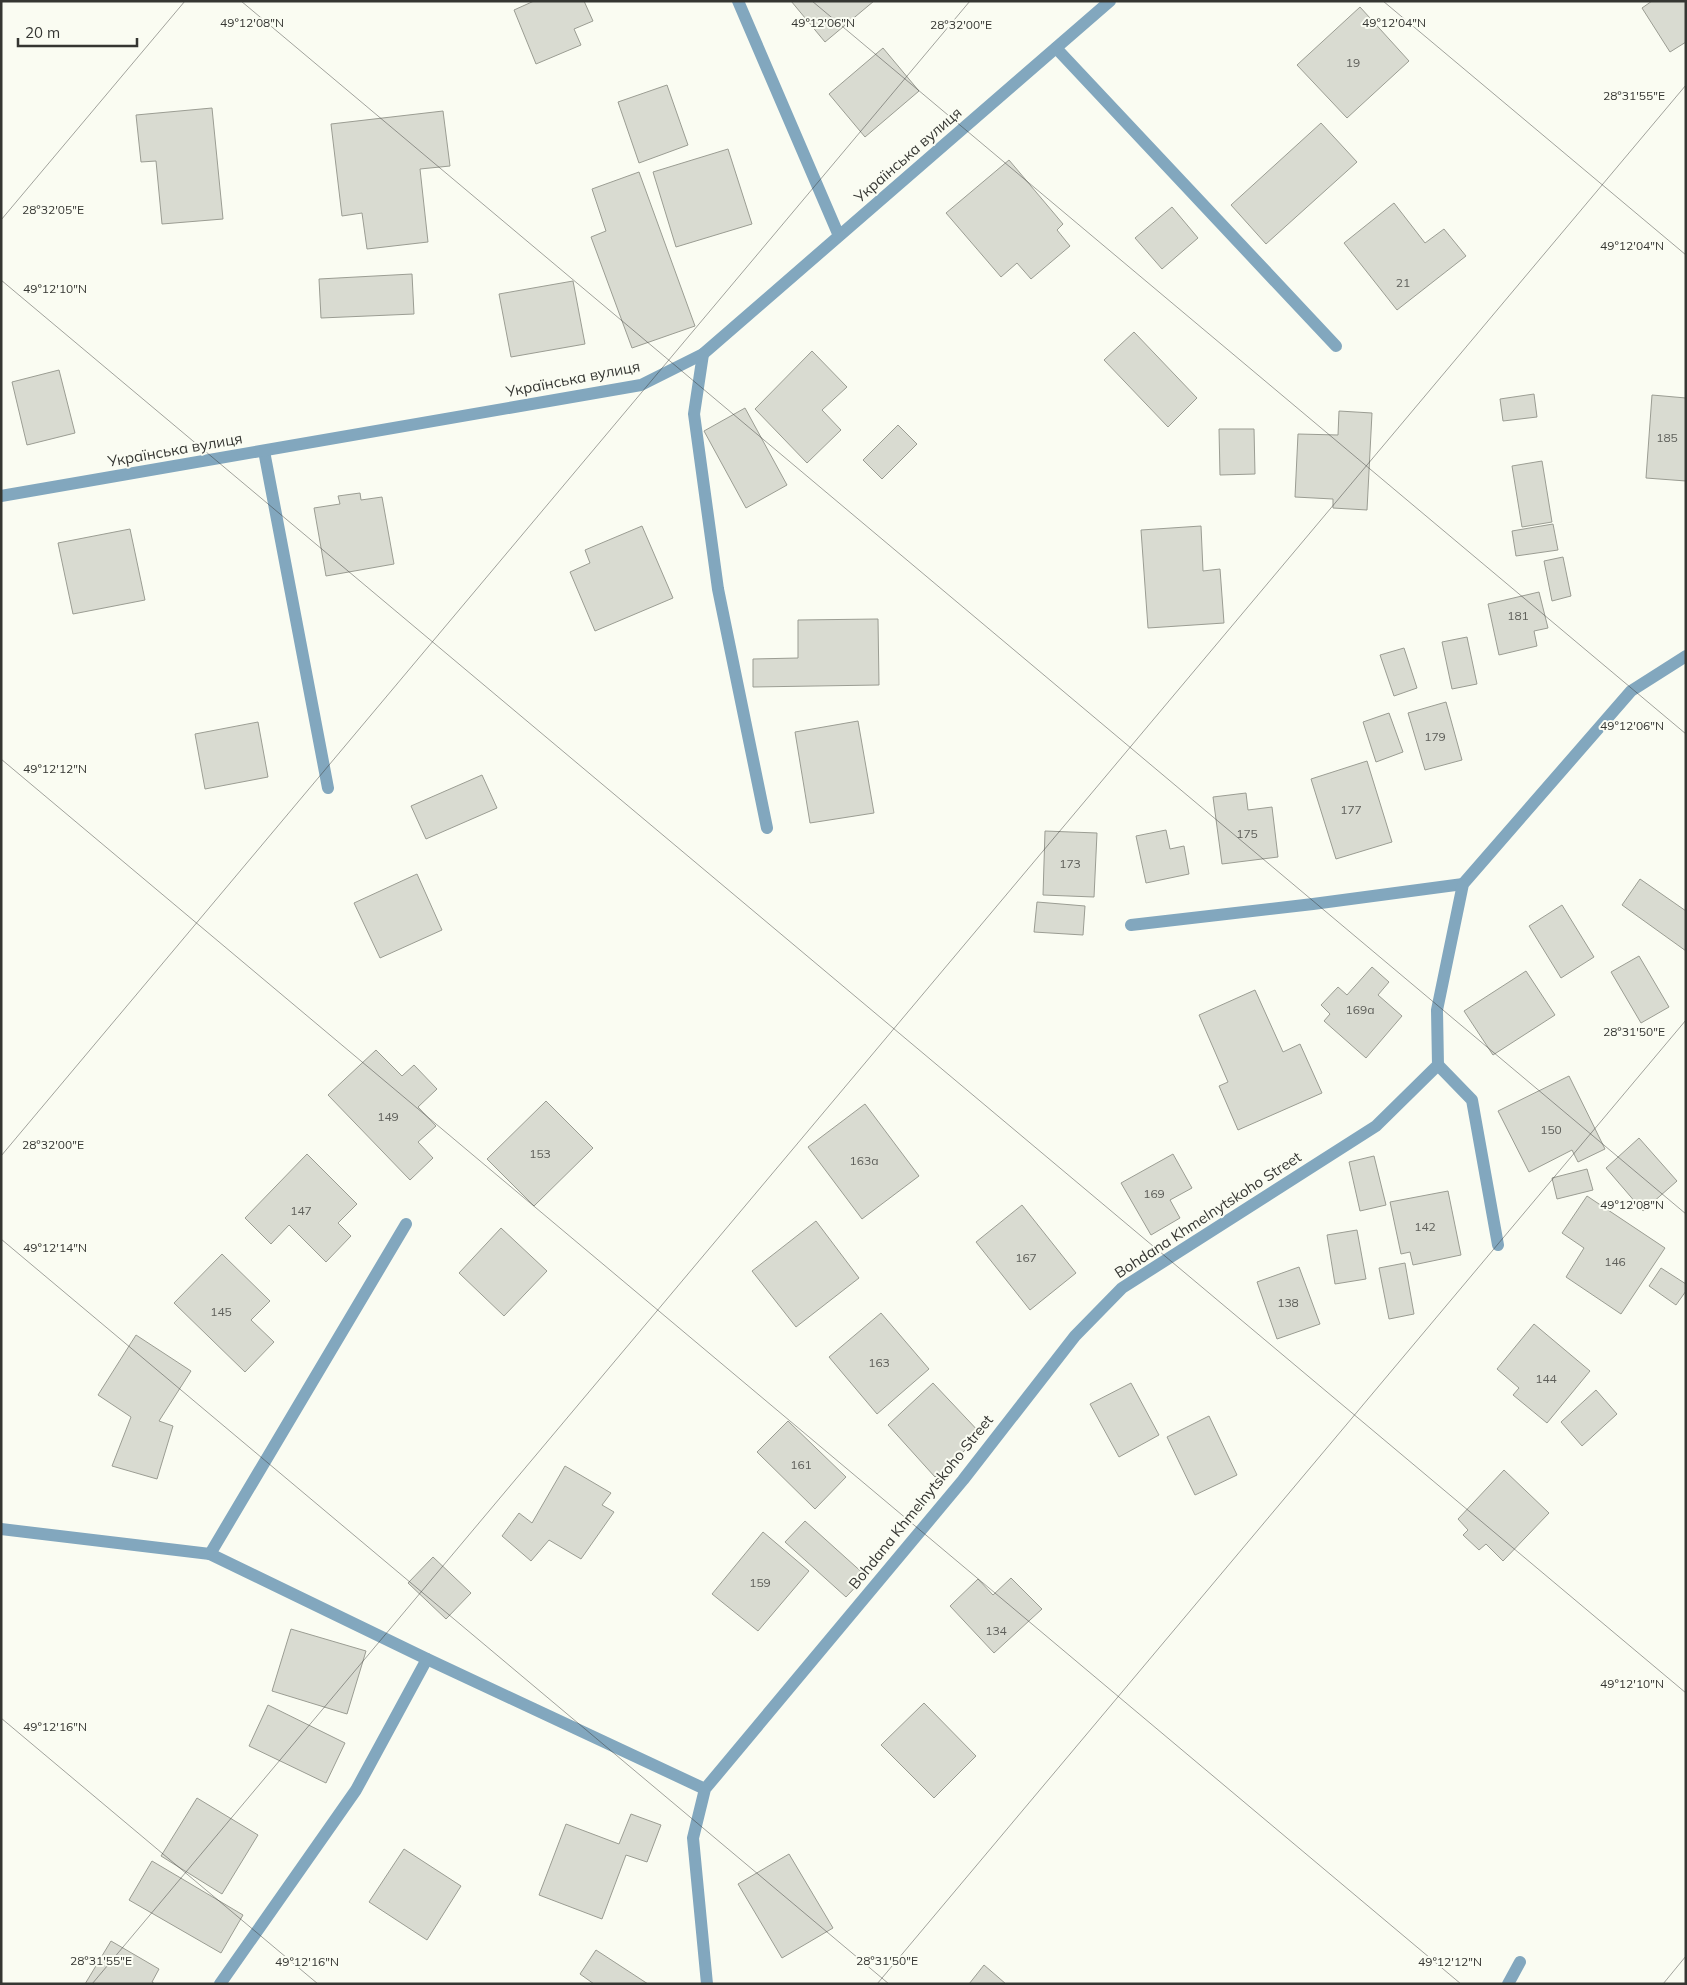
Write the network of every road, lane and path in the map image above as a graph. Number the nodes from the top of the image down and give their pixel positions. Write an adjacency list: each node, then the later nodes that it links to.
1 (738, 1): 4 (street)
2 (1110, 1): 3 (street, Українська вулиця)
3 (1056, 48): 4 (street, Українська вулиця); 5 (street)
4 (839, 236): 6 (street, Українська вулиця)
5 (1336, 346)
6 (703, 354): 7 (street, Українська вулиця); 11 (street)
7 (264, 451): 8 (street, Українська вулиця); 10 (street)
8 (1, 496)
9 (1686, 656): 12 (street)
10 (328, 788)
11 (767, 828)
12 (1463, 884): 13 (street); 14 (street)
13 (1131, 925)
14 (1438, 1065): 16 (street); 20 (street, Bohdana Khmelnytskoho Street)
15 (406, 1224): 18 (street)
16 (1498, 1245)
17 (1, 1529): 18 (street)
18 (210, 1554): 19 (street)
19 (427, 1660): 20 (street); 22 (street)
20 (705, 1789): 23 (street, Bohdana Khmelnytskoho Street)
21 (1520, 1962): 24 (street)
22 (220, 1984)
23 (707, 1984)
24 (1508, 1984)

